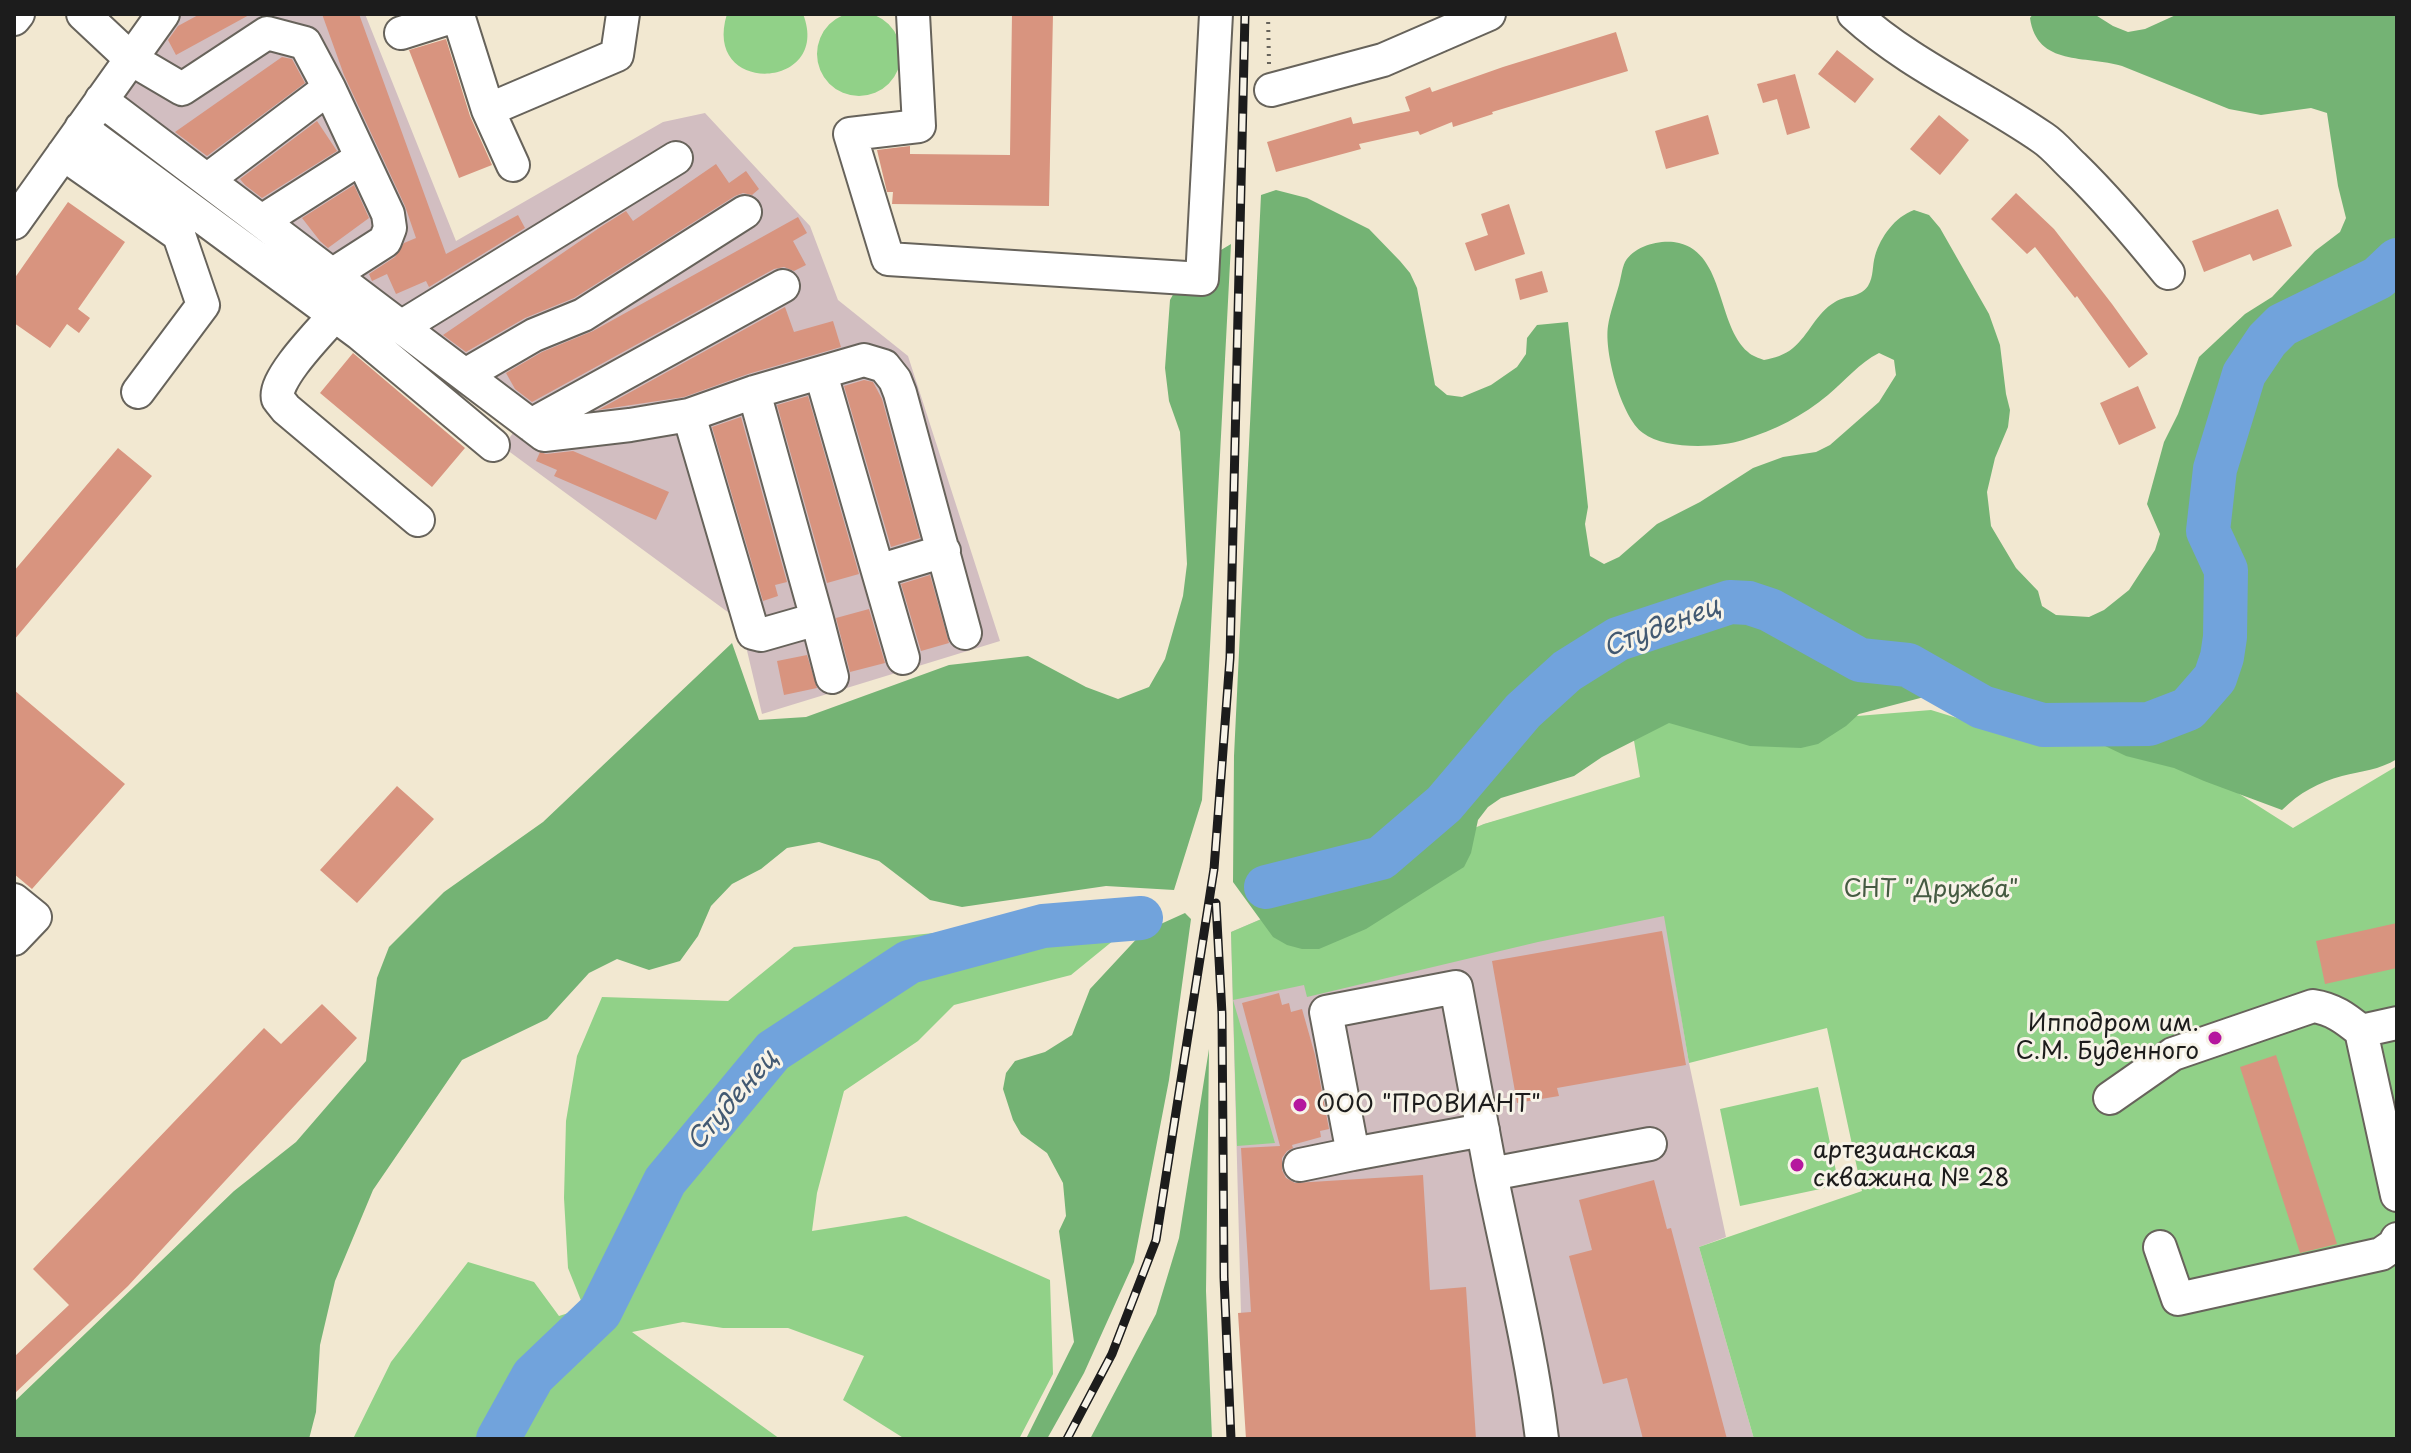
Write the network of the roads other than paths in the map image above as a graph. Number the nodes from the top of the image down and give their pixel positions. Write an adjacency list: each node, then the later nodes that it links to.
1 (18, 14): 9 (street)
2 (83, 14): 11 (street)
3 (163, 14): 11 (street)
4 (623, 14): 15 (street)
5 (913, 14): 6 (street)
6 (1216, 14)
7 (1489, 14): 13 (street)
8 (1854, 14): 24 (street)
9 (14, 19)
10 (401, 33): 15 (street)
11 (131, 59): 12 (street); 14 (street)
12 (329, 88): 17 (street); 20 (street)
13 (1271, 90)
14 (101, 100): 16 (street); 20 (street)
15 (488, 110): 19 (street)
16 (72, 141): 23 (street); 27 (street); 31 (street)
17 (361, 158): 22 (street); 25 (street)
18 (676, 158): 28 (street)
19 (513, 165)
20 (207, 180): 22 (street)
21 (745, 212): 30 (street)
22 (262, 221): 25 (street)
23 (14, 223)
24 (2168, 273)
25 (332, 275): 28 (street)
26 (783, 286): 34 (street)
27 (335, 315): 35 (street); 36 (street)
28 (401, 327): 30 (street)
29 (821, 374): 32 (street); 37 (street); 38 (street)
30 (465, 375): 34 (street)
31 (138, 392)
32 (754, 392): 33 (street); 39 (street)
33 (689, 415): 34 (street); 39 (street)
34 (531, 425)
35 (493, 445)
36 (418, 520)
37 (944, 551): 38 (street); 40 (street)
38 (878, 571): 41 (street)
39 (817, 619): 42 (street)
40 (965, 633)
41 (903, 658)
42 (832, 677)
43 (14, 900): 44 (street)
44 (14, 939)
45 (2397, 1023): 46 (street)
46 (2361, 1031): 47 (street); 53 (street)
47 (2110, 1098)
48 (1483, 1130): 50 (street); 50 (street); 52 (street)
49 (1650, 1144): 52 (street)
50 (1353, 1154): 51 (street)
51 (1300, 1165)
52 (1491, 1174): 56 (street)
53 (2397, 1195)
54 (2160, 1247): 55 (street)
55 (2392, 1248)
56 (1542, 1439)

